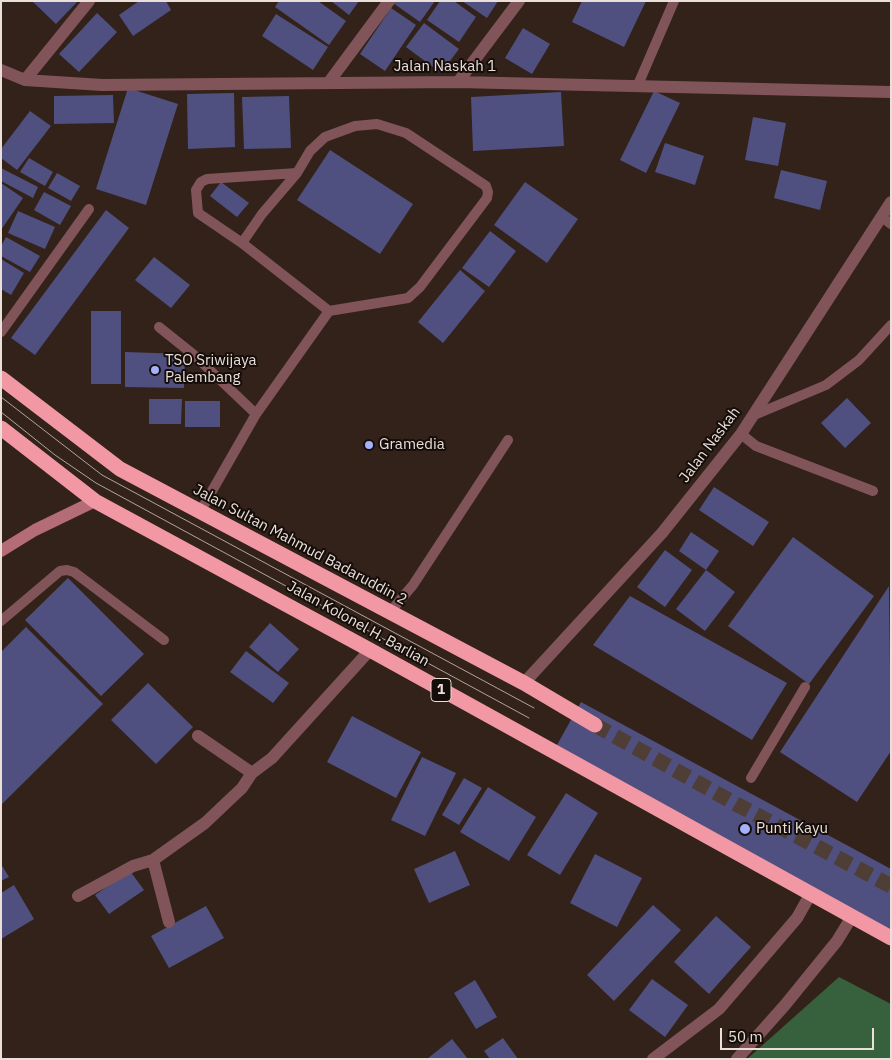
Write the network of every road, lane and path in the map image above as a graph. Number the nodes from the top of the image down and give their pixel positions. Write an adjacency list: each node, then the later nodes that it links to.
1 (89, 1): 6 (street)
2 (389, 1): 7 (street)
3 (519, 1): 8 (street)
4 (674, 1): 9 (lane)
5 (1, 70): 6 (street, Jalan Naskah 1)
6 (25, 80): 7 (street, Jalan Naskah 1)
7 (329, 82): 8 (street, Jalan Naskah 1)
8 (458, 82): 9 (street, Jalan Naskah 1)
9 (637, 87): 10 (street, Jalan Naskah 1)
10 (891, 92)
11 (297, 173): 15 (lane); 15 (lane); 16 (lane)
12 (891, 202): 14 (street, Jalan Naskah)
13 (89, 209): 19 (lane)
14 (886, 220): 22 (street, Jalan Naskah)
15 (242, 243): 16 (lane)
16 (329, 311): 21 (lane)
17 (891, 325): 22 (lane)
18 (160, 327): 21 (lane)
19 (1, 332)
20 (1, 378): 28 (highway, Jalan Sultan Mahmud Badaruddin 2)
21 (256, 414): 28 (lane)
22 (751, 416): 24 (street, Jalan Naskah)
23 (1, 428): 27 (highway, Jalan Kolonel H. Barlian / 1)
24 (741, 434): 26 (lane); 34 (street, Jalan Naskah)
25 (508, 440): 30 (lane)
26 (873, 491)
27 (95, 501): 29 (street); 33 (highway, Jalan Kolonel H. Barlian / 1)
28 (200, 512): 30 (highway, Jalan Sultan Mahmud Badaruddin 2)
29 (1, 551)
30 (390, 612): 34 (highway, Jalan Sultan Mahmud Badaruddin 2)
31 (1, 622): 32 (lane)
32 (164, 640)
33 (370, 650): 38 (street); 42 (highway, Jalan Kolonel H. Barlian / 1)
34 (524, 683): 36 (highway, Jalan Sultan Mahmud Badaruddin 2)
35 (805, 687): 39 (lane)
36 (595, 725)
37 (198, 736): 38 (street)
38 (252, 773): 40 (street)
39 (751, 778)
40 (153, 860): 41 (street); 44 (street)
41 (78, 896)
42 (810, 896): 43 (highway, Jalan Kolonel H. Barlian / 1); 46 (street)
43 (851, 918): 45 (highway, Jalan Kolonel H. Barlian / 1); 47 (street)
44 (169, 922)
45 (891, 938)
46 (653, 1059)
47 (737, 1059)

